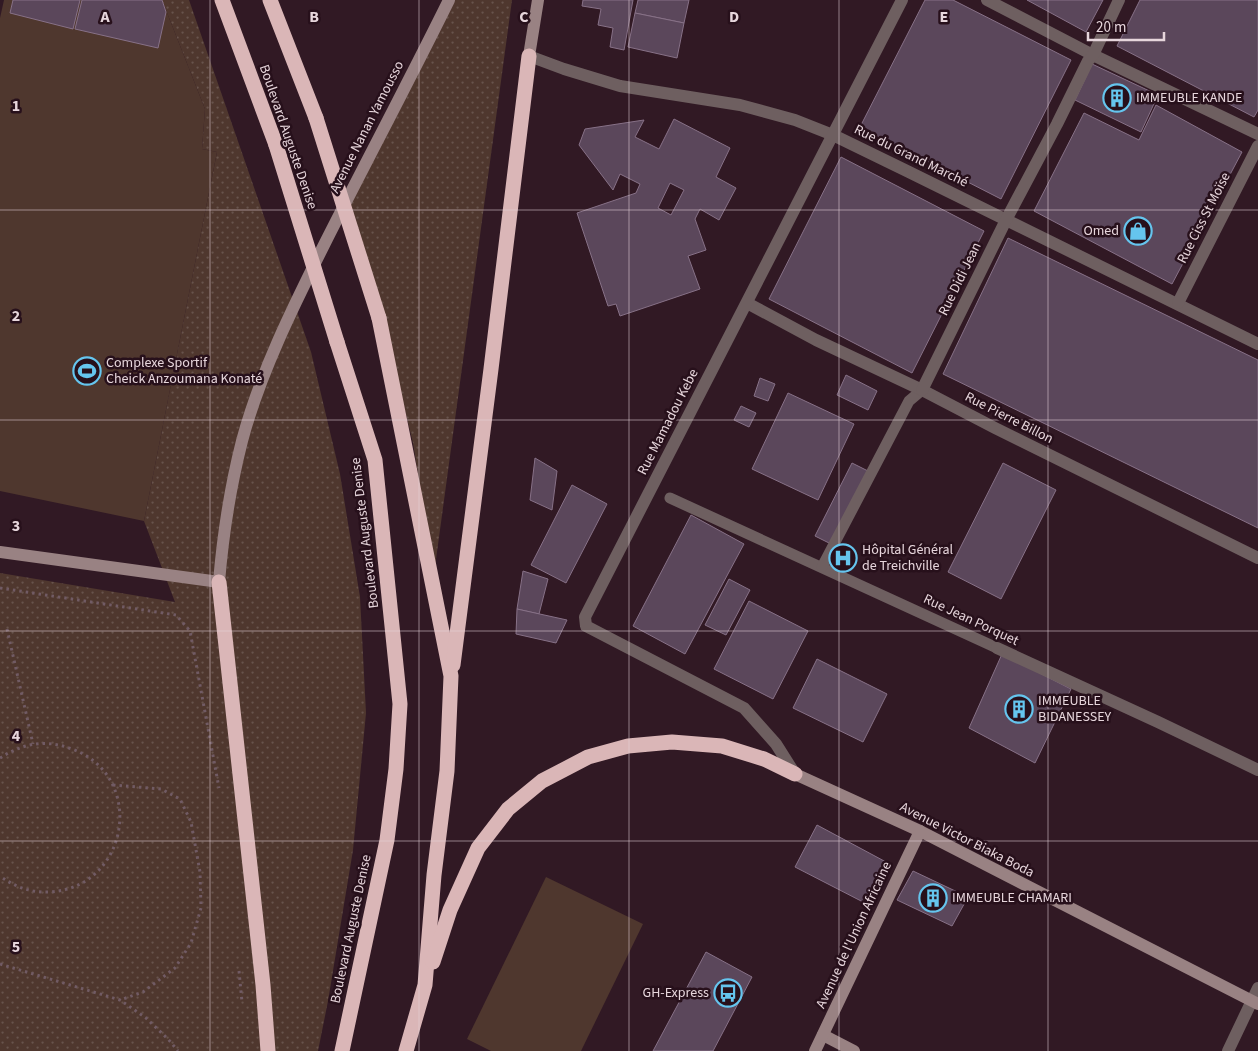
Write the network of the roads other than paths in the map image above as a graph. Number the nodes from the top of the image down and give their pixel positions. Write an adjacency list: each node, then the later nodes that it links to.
1 (222, 0): 33 (highway, Boulevard Auguste Denise, bridge)
2 (270, 0): 24 (highway, bridge)
3 (449, 0): 22 (main road, Avenue Nanan Yamousso)
4 (538, 0): 9 (main road)
5 (902, 0): 11 (street, Rue Mamadou Kebe)
6 (987, 0): 8 (street)
7 (1118, 0): 8 (street, Rue Didi Jean)
8 (1093, 54): 10 (street); 13 (street, Rue Didi Jean)
9 (529, 56): 11 (street, Rue du Grand Marché); 24 (highway)
10 (1258, 134)
11 (833, 135): 13 (street, Rue du Grand Marché); 14 (street, Rue Mamadou Kebe)
12 (1258, 146): 15 (street, Rue Ciss St Moïse)
13 (1006, 220): 15 (street, Rue du Grand Marché); 17 (street, Rue Didi Jean)
14 (747, 303): 17 (street, Rue Pierre Billon); 26 (street, Rue Mamadou Kebe)
15 (1178, 303): 16 (street, Rue du Grand Marché)
16 (1258, 344)
17 (922, 390): 20 (street, Rue Pierre Billon); 21 (lane, Rue Didi Jean)
18 (670, 498): 21 (lane, Rue Jean Porquet)
19 (2, 553): 22 (main road)
20 (1258, 558)
21 (822, 567): 23 (lane, Rue Jean Porquet)
22 (219, 582): 32 (highway)
23 (998, 648): 25 (street, Rue Jean Porquet)
24 (451, 676): 28 (highway)
25 (1258, 770)
26 (795, 774): 27 (main road, Avenue Victor Biaka Boda); 28 (highway)
27 (920, 831): 30 (main road, Avenue Victor Biaka Boda); 31 (main road, Avenue de l'Union Africaine)
28 (425, 985): 34 (highway)
29 (1258, 988): 30 (street)
30 (1255, 1002): 37 (street)
31 (823, 1035): 35 (main road, Avenue de l'Union Africaine); 36 (main road)
32 (268, 1051)
33 (342, 1051)
34 (406, 1051)
35 (815, 1051)
36 (854, 1051)
37 (1228, 1051)

